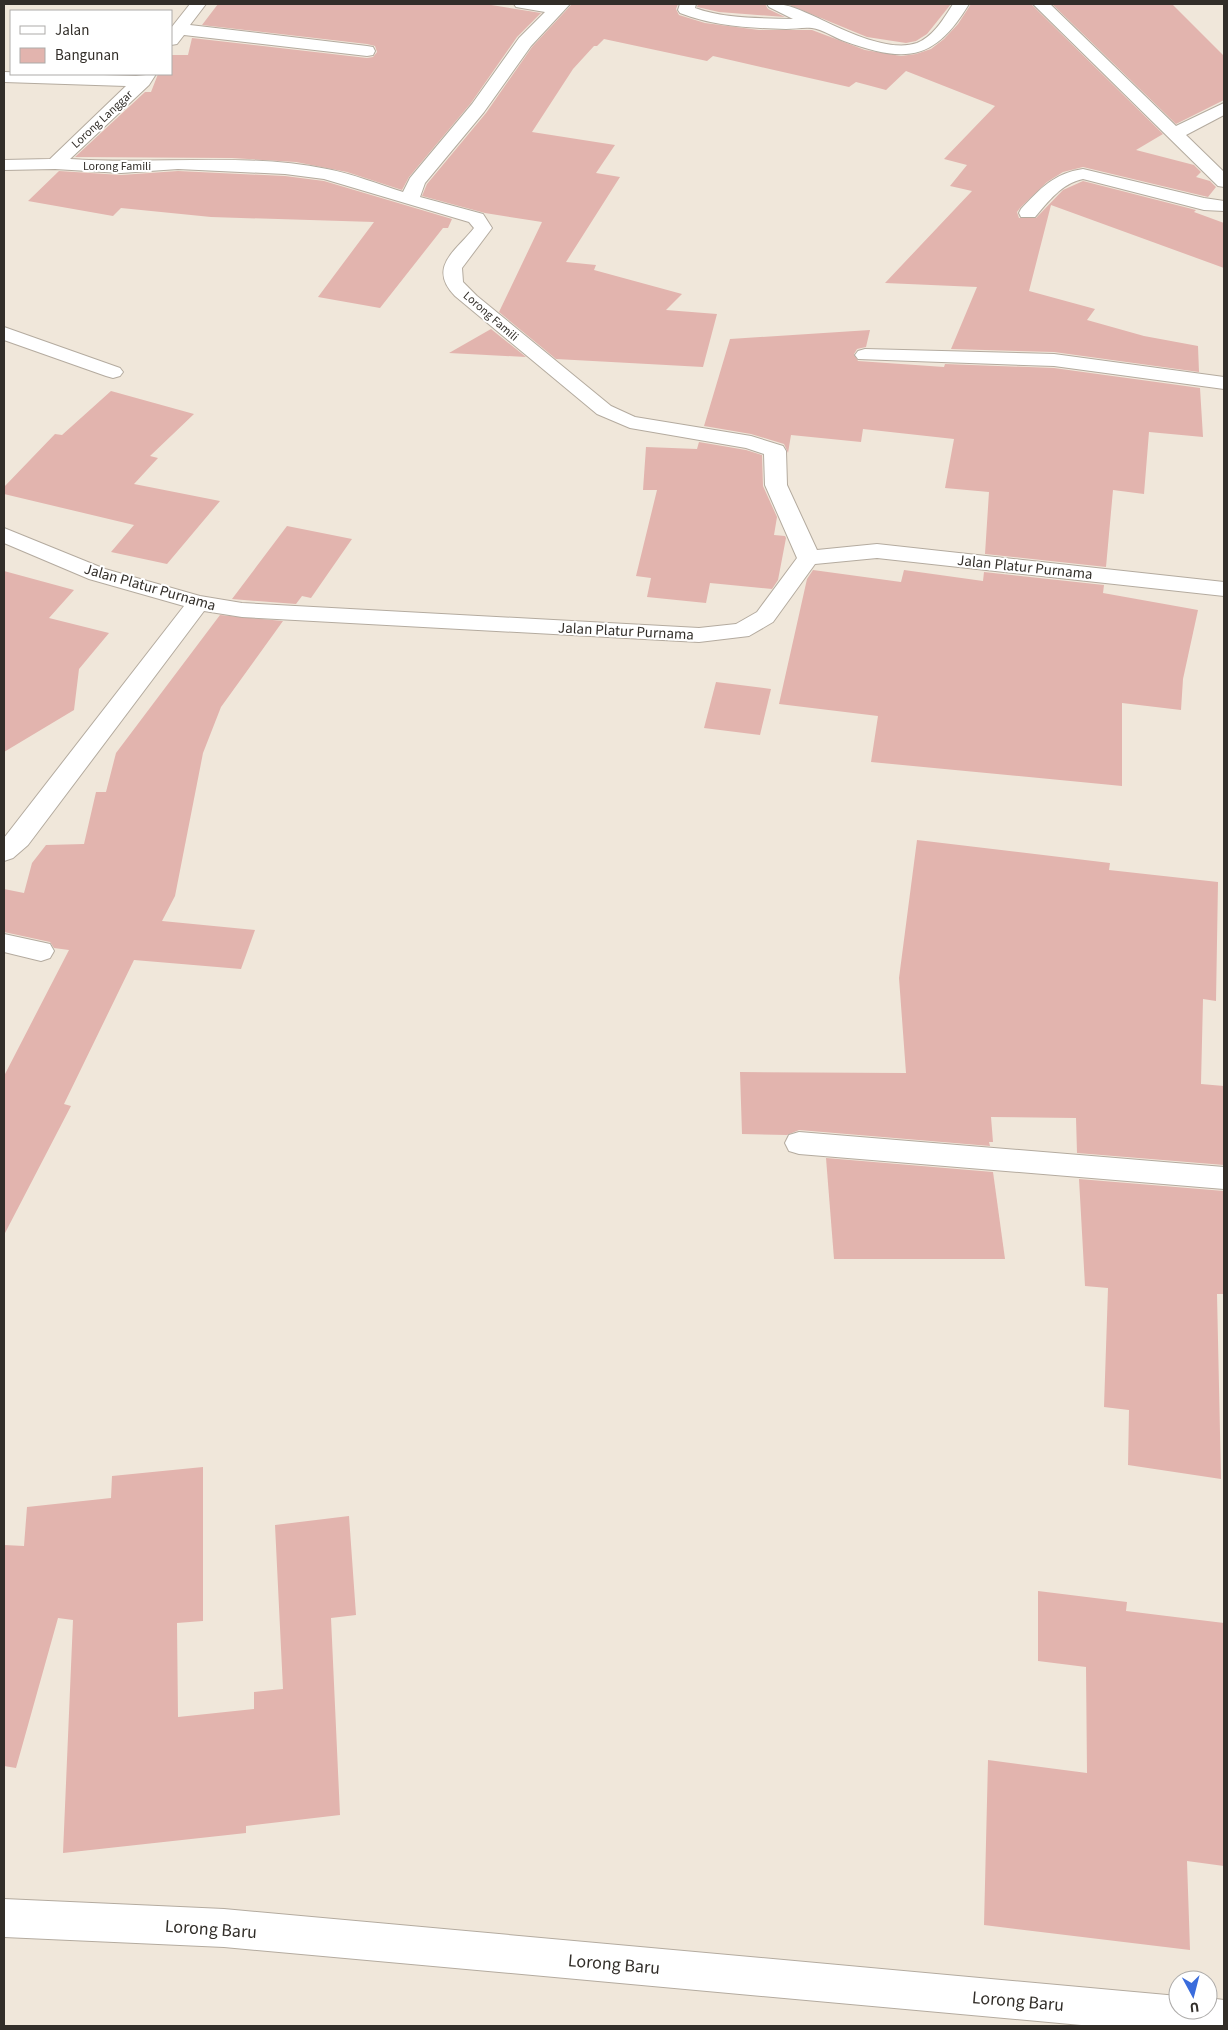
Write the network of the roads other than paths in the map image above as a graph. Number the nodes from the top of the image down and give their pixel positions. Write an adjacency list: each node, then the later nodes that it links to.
1 (198, 4): 9 (street)
2 (522, 4): 7 (street)
3 (688, 4): 8 (street)
4 (775, 4): 8 (street)
5 (961, 4): 8 (street)
6 (1041, 4): 14 (street)
7 (559, 6): 18 (street)
8 (818, 24)
9 (175, 34): 10 (street)
10 (366, 51)
11 (4, 77): 12 (street)
12 (146, 77): 15 (street, Lorong Langgar)
13 (1224, 108): 14 (street)
14 (1174, 134): 17 (street)
15 (55, 164): 16 (street, Lorong Famili); 18 (street, Lorong Famili)
16 (4, 165)
17 (1224, 182)
18 (410, 200): 26 (street, Lorong Famili)
19 (1224, 206): 20 (street)
20 (1028, 212)
21 (4, 333): 23 (street)
22 (865, 355): 24 (street)
23 (114, 372)
24 (1224, 383)
25 (4, 536): 28 (street, Jalan Platur Purnama)
26 (808, 558): 27 (street, Jalan Platur Purnama); 28 (street, Jalan Platur Purnama)
27 (1224, 589)
28 (198, 603): 29 (street)
29 (4, 852)
30 (4, 943): 31 (street)
31 (41, 952)
32 (799, 1143): 33 (street)
33 (1224, 1178)
34 (4, 1918): 35 (street, Lorong Baru)
35 (1224, 2019)

